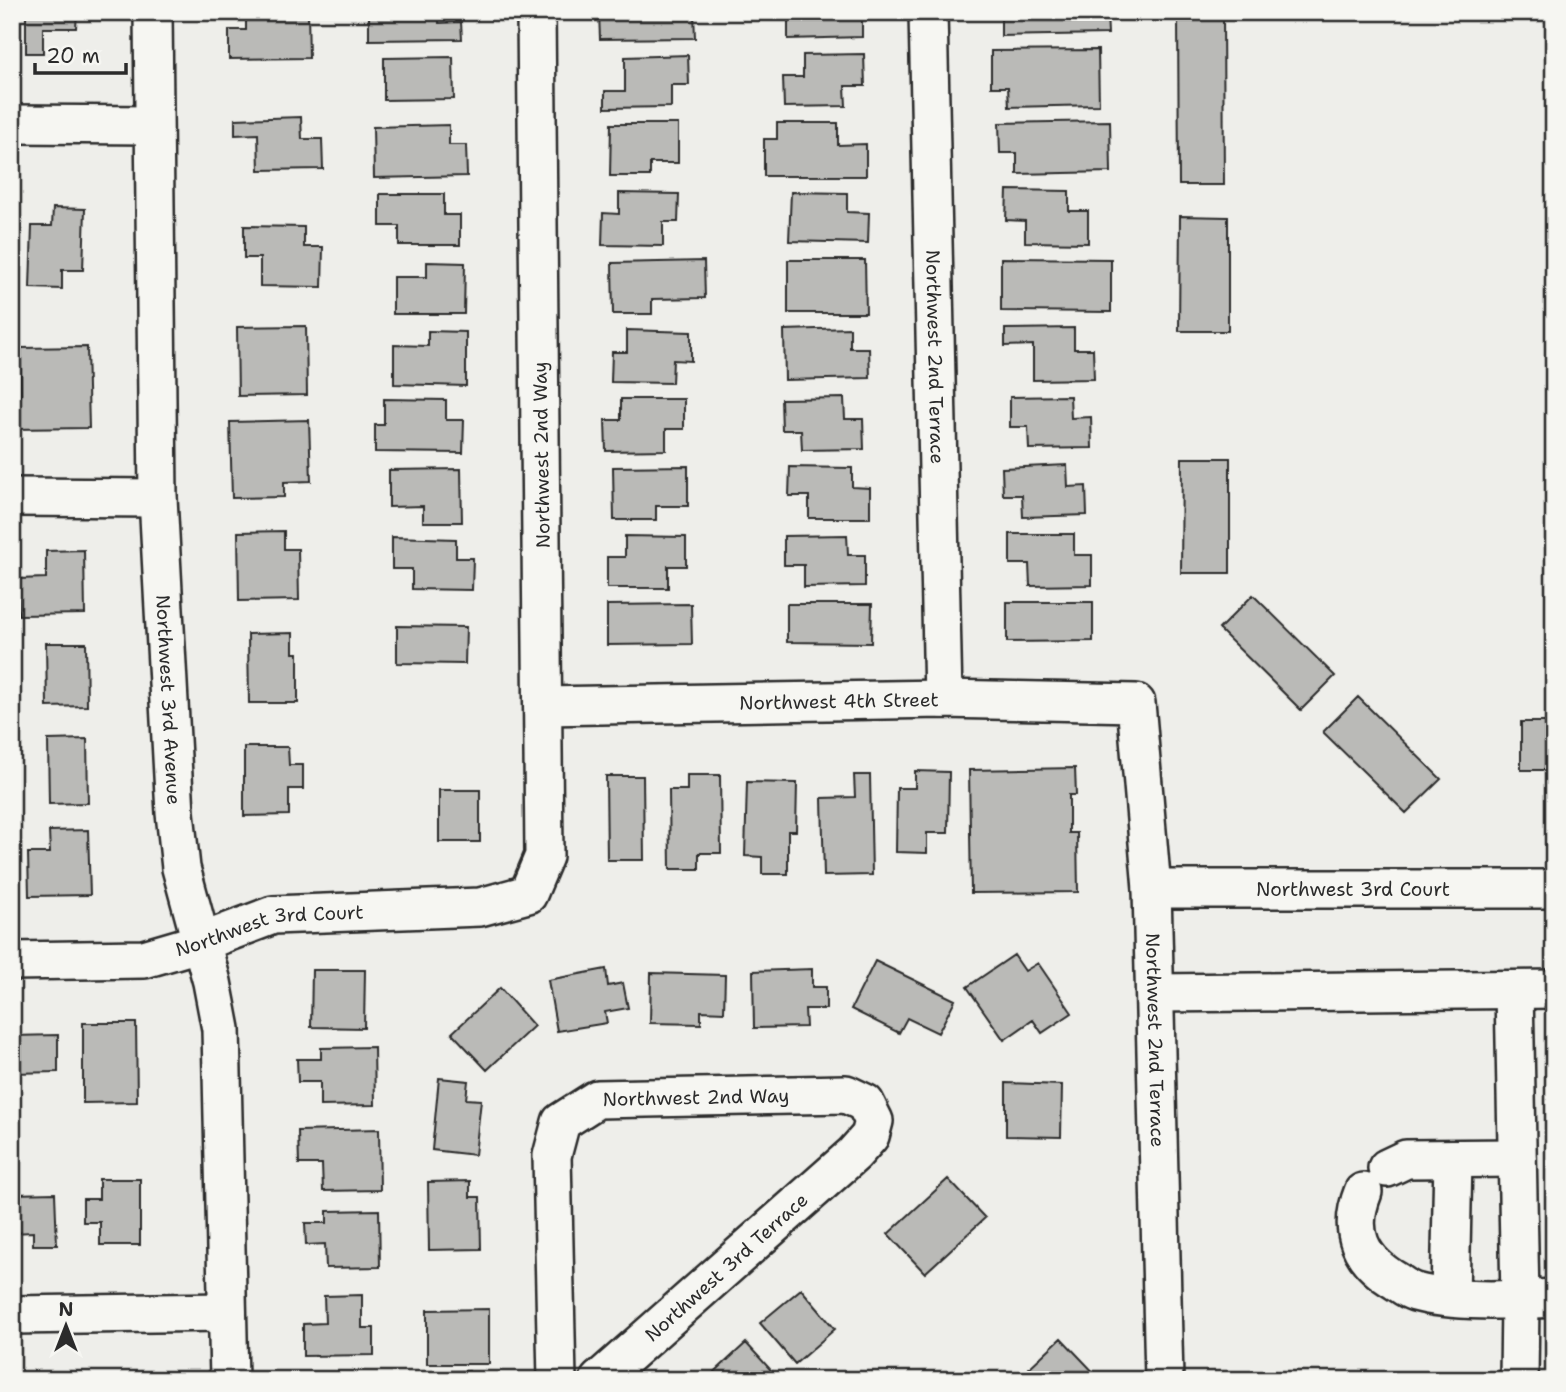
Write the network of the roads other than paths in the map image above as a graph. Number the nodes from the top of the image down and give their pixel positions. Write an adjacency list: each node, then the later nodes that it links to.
1 (153, 12): 5 (street, Northwest 3rd Avenue)
2 (536, 12): 10 (street, Northwest 2nd Way)
3 (928, 12): 8 (street, Northwest 2nd Terrace)
4 (12, 124): 5 (street)
5 (153, 125): 7 (street, Northwest 3rd Avenue)
6 (12, 497): 7 (street)
7 (158, 498): 14 (street, Northwest 3rd Avenue)
8 (943, 699): 9 (street, Northwest 4th Street); 10 (street, Northwest 4th Street)
9 (1136, 703): 11 (street, Northwest 2nd Terrace)
10 (543, 706): 13 (street, Northwest 2nd Way)
11 (1152, 889): 12 (street, Northwest 3rd Court); 18 (street, Northwest 2nd Terrace)
12 (1554, 889)
13 (528, 894): 14 (street, Northwest 3rd Court)
14 (202, 942): 15 (street, Northwest 3rd Court); 24 (street, Northwest 3rd Avenue)
15 (12, 961)
16 (1554, 989): 17 (street)
17 (1514, 990): 18 (street); 20 (street)
18 (1154, 993): 29 (street, Northwest 2nd Terrace)
19 (854, 1154): 27 (street, Northwest 2nd Way); 28 (street, Northwest 3rd Terrace)
20 (1517, 1158): 21 (street); 23 (street)
21 (1453, 1159): 22 (street); 22 (street)
22 (1450, 1297): 23 (street)
23 (1537, 1299): 30 (street)
24 (227, 1312): 25 (street); 26 (street, Northwest 3rd Avenue)
25 (12, 1315)
26 (229, 1380)
27 (557, 1380)
28 (599, 1380)
29 (1164, 1380)
30 (1519, 1380)

